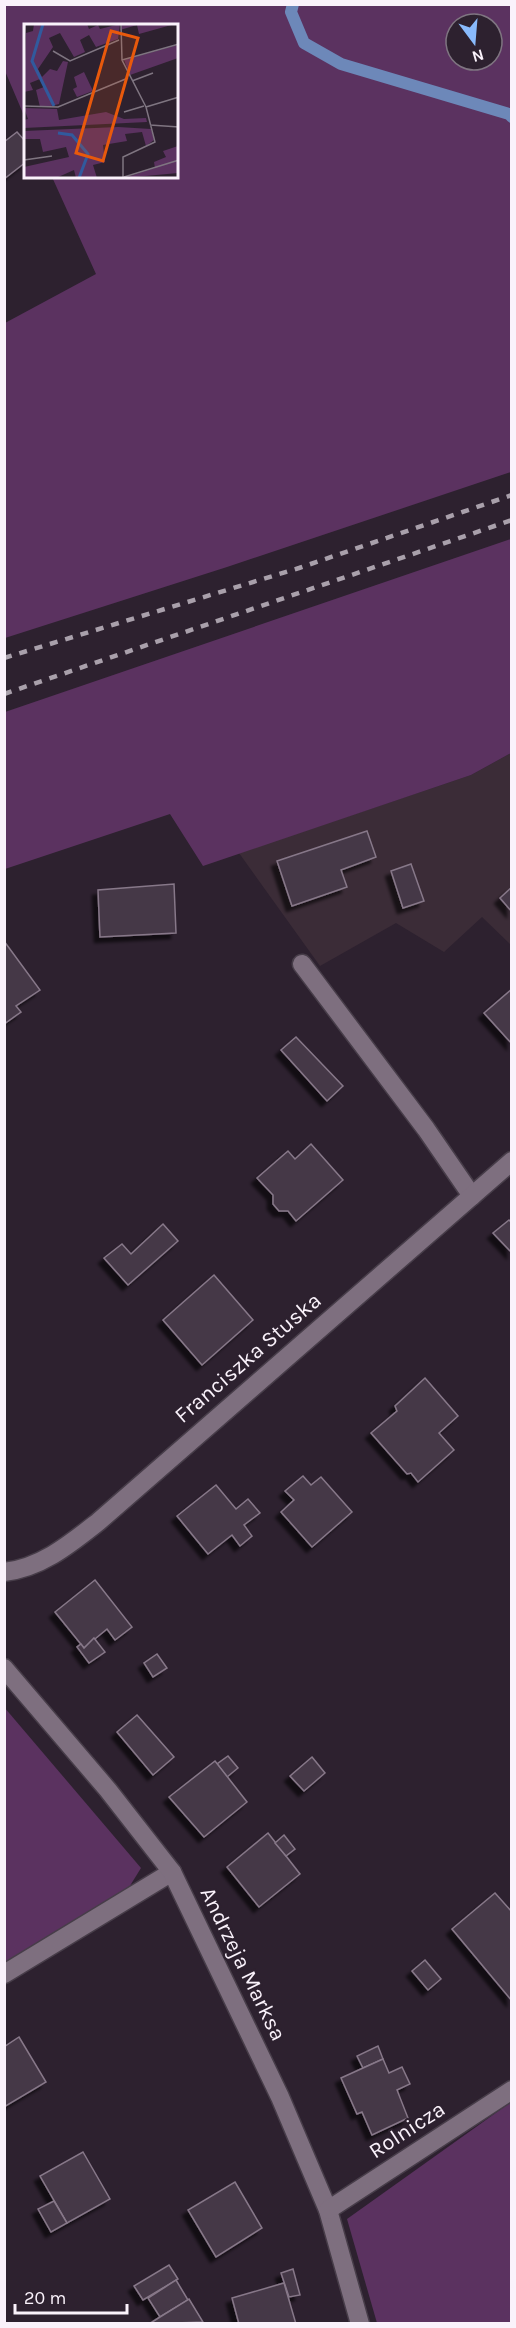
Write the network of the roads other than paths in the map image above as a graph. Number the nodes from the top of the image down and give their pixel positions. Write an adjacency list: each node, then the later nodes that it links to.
1 (302, 964): 3 (street)
2 (512, 1161): 3 (street, Franciszka Stuska)
3 (472, 1196): 4 (street, Franciszka Stuska)
4 (4, 1572)
5 (4, 1668): 6 (street, Andrzeja Marksa)
6 (172, 1872): 7 (street); 9 (street, Andrzeja Marksa)
7 (4, 1974)
8 (512, 2090): 9 (street, Rolnicza)
9 (328, 2210): 10 (street, Andrzeja Marksa)
10 (360, 2324)

